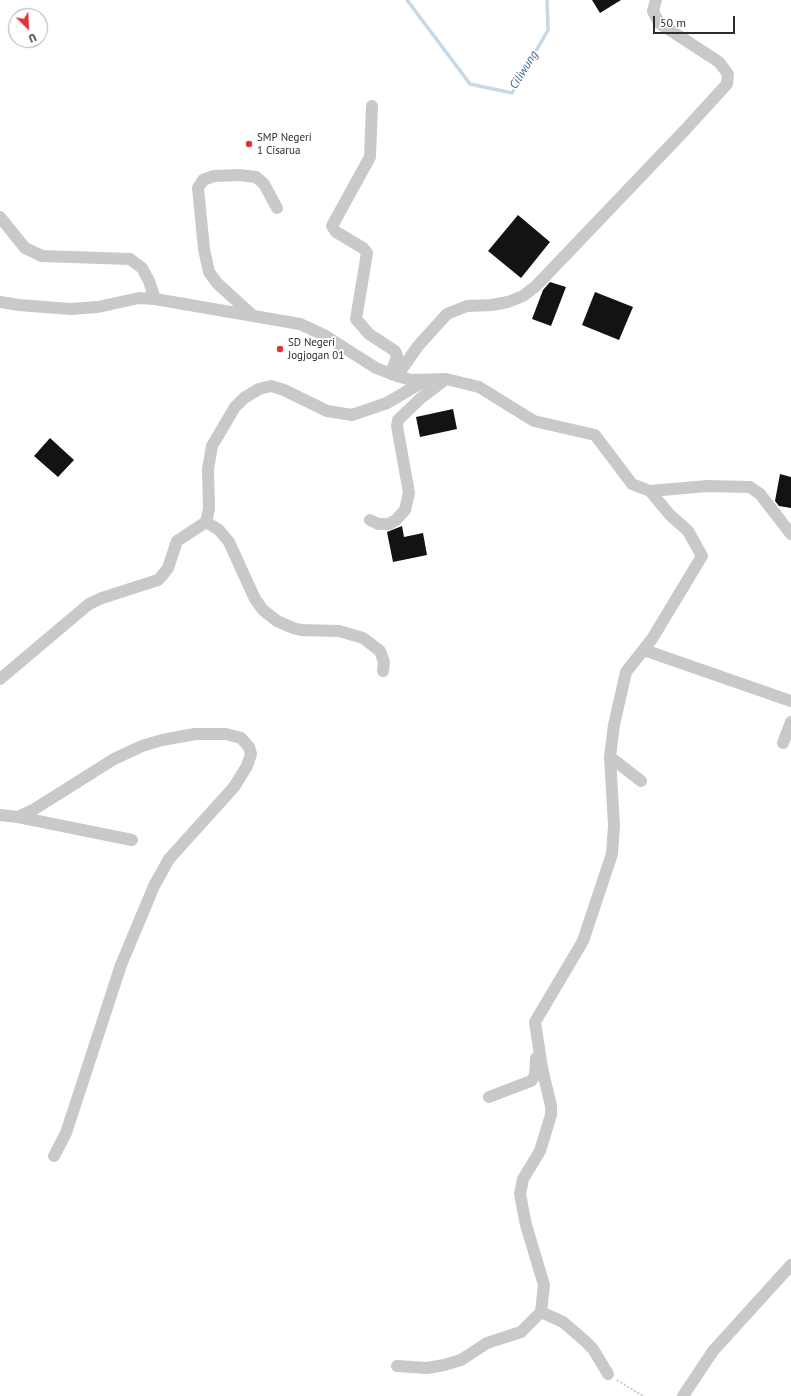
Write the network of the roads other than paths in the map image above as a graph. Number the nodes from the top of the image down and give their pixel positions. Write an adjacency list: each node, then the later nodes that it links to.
1 (656, 0): 8 (street)
2 (372, 106): 8 (street)
3 (277, 208): 7 (street)
4 (0, 217): 5 (street)
5 (155, 299): 6 (street); 7 (street)
6 (0, 302)
7 (252, 316): 8 (street)
8 (394, 375): 10 (street)
9 (446, 379): 10 (street); 11 (street); 12 (street)
10 (426, 380): 13 (street)
11 (650, 491): 14 (street); 15 (street)
12 (370, 520)
13 (206, 522): 16 (street); 17 (street)
14 (791, 534)
15 (644, 650): 18 (street); 21 (street)
16 (383, 671)
17 (0, 679)
18 (791, 701)
19 (791, 722): 20 (street)
20 (783, 743)
21 (610, 757): 22 (street); 26 (street)
22 (641, 781)
23 (0, 815): 24 (street)
24 (18, 817): 25 (street); 28 (street)
25 (132, 840)
26 (539, 1052): 27 (street); 30 (street)
27 (489, 1096)
28 (54, 1156)
29 (791, 1265): 33 (street)
30 (542, 1312): 31 (street); 32 (street)
31 (397, 1366)
32 (608, 1374)
33 (683, 1396)

